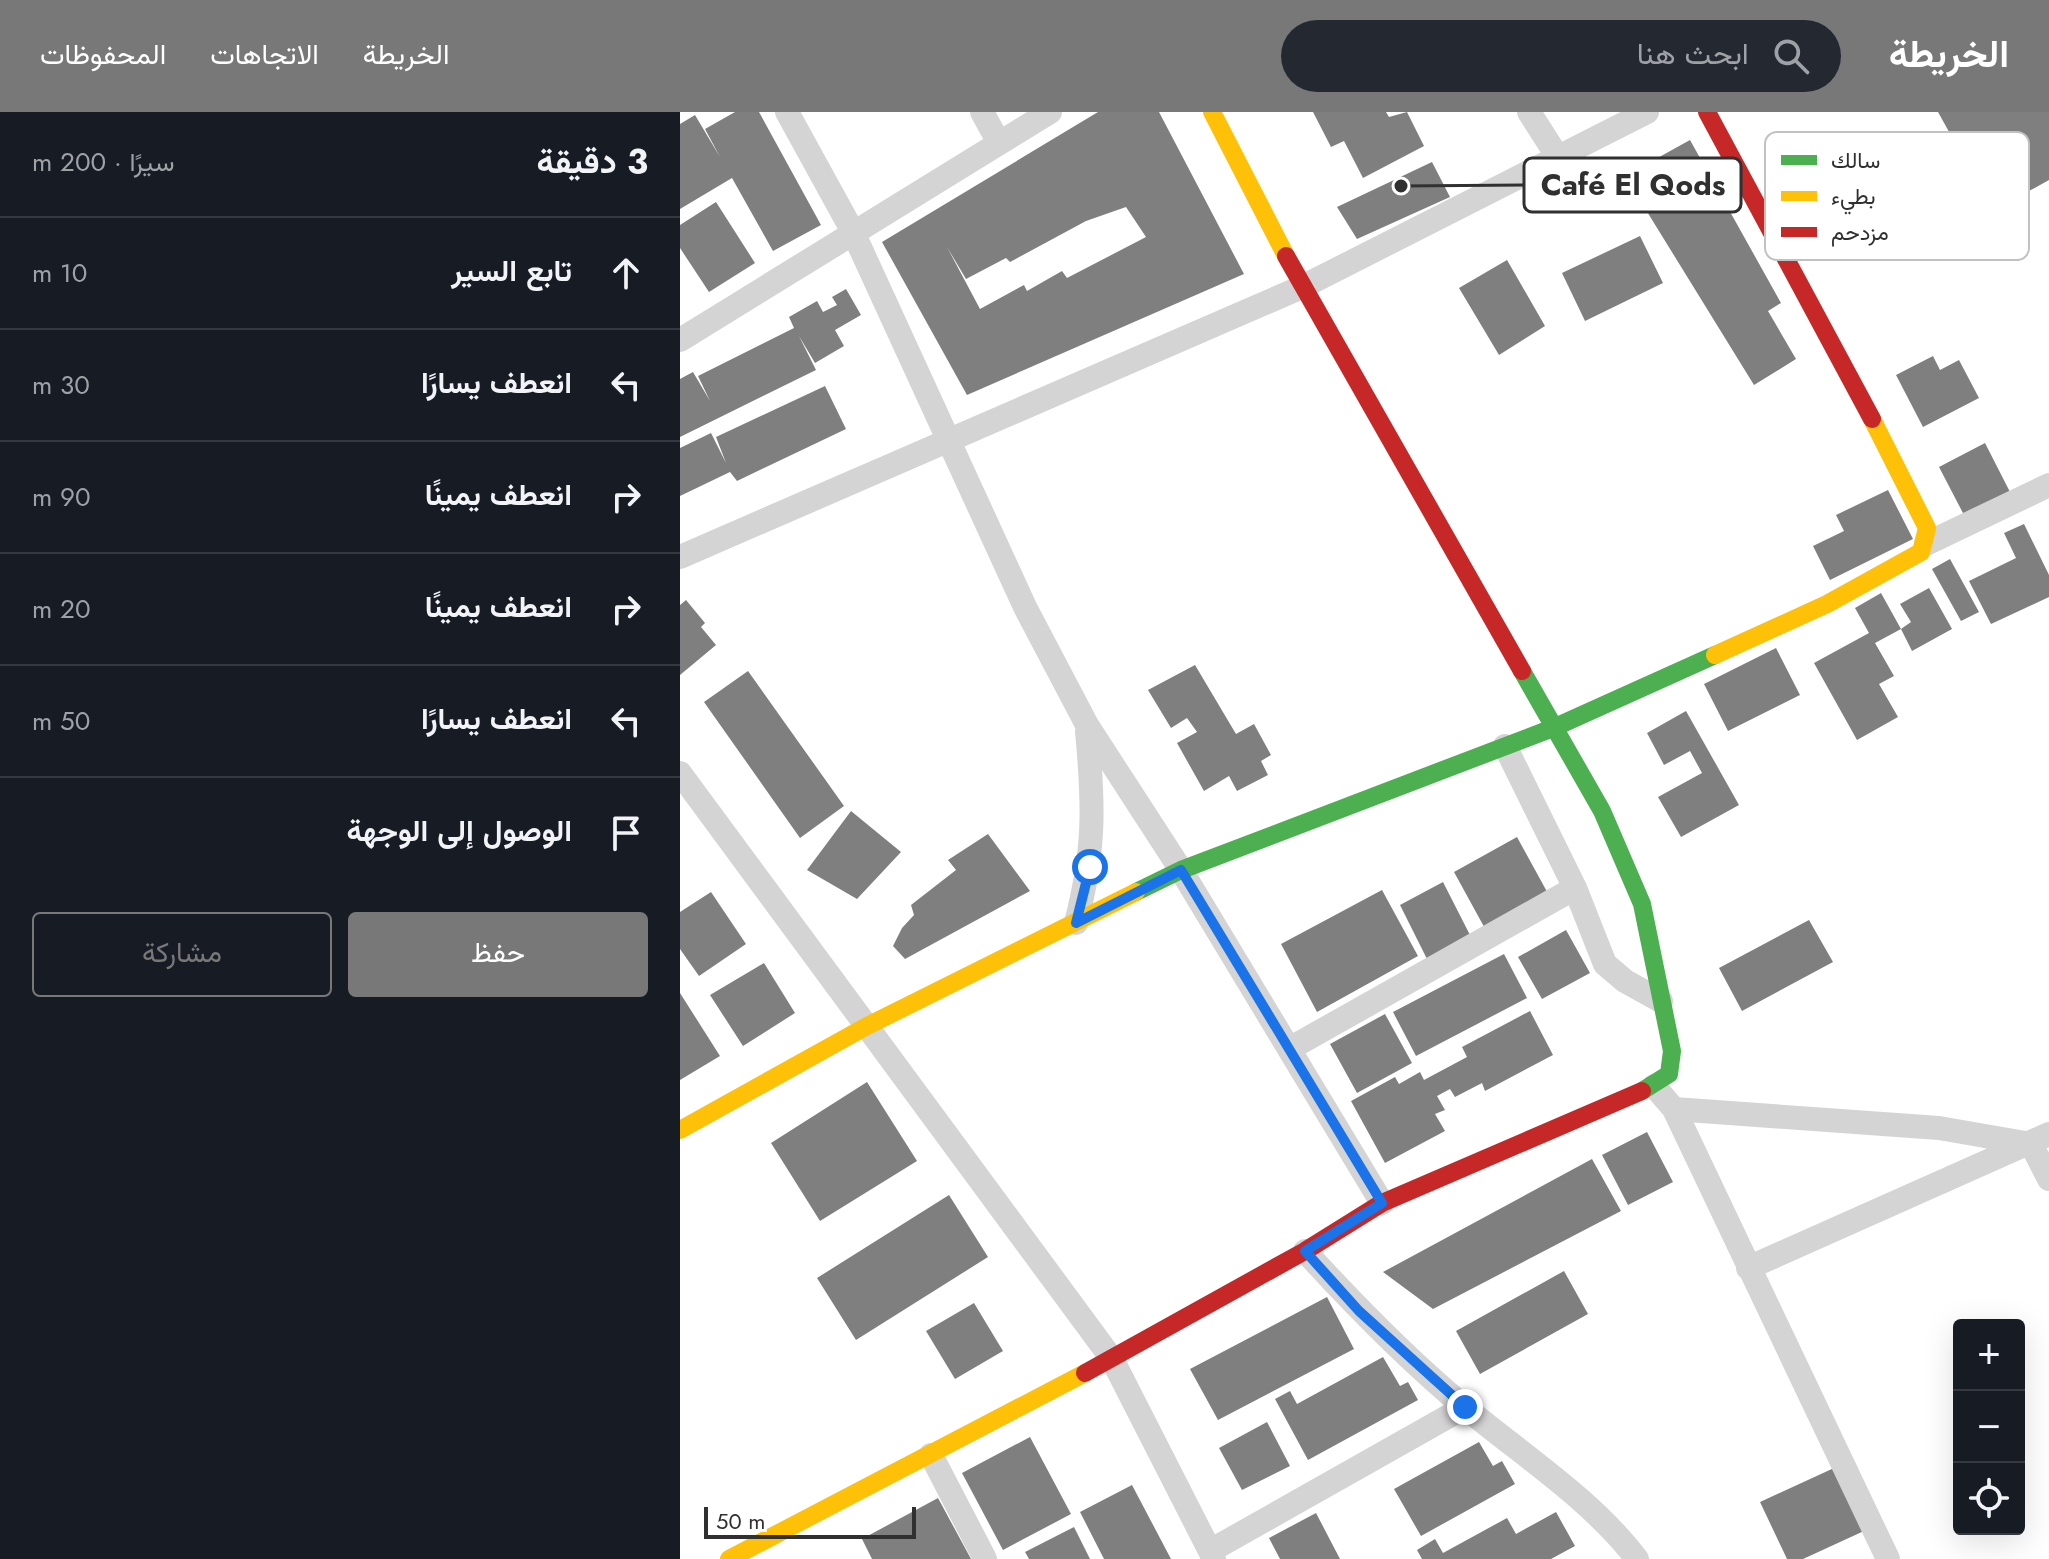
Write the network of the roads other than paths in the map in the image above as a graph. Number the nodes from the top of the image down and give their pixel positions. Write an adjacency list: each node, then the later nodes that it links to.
1 (787, 112): 11 (street)
2 (982, 112): 8 (street)
3 (1050, 112): 8 (street)
4 (1212, 112): 13 (street)
5 (1529, 112): 9 (street)
6 (1647, 112): 9 (street)
7 (1707, 112): 10 (street)
8 (999, 143): 11 (street)
9 (1559, 159): 13 (street)
10 (1765, 220)
11 (853, 232): 14 (street); 15 (street)
12 (1787, 260): 17 (street)
13 (1302, 287): 15 (street); 20 (street)
14 (680, 340)
15 (949, 437): 18 (street); 19 (street)
16 (2049, 485): 17 (street)
17 (1926, 544): 20 (street)
18 (680, 557)
19 (1087, 725): 23 (street); 25 (street)
20 (1553, 728): 21 (street); 26 (street)
21 (1505, 746): 23 (street); 24 (street)
22 (680, 773): 27 (street)
23 (1181, 870): 25 (street); 28 (street)
24 (1575, 888): 26 (street); 28 (street)
25 (1076, 923): 27 (street)
26 (1661, 1001): 29 (street)
27 (867, 1026): 31 (street); 37 (street)
28 (1289, 1049): 34 (street)
29 (1654, 1086): 30 (street); 34 (street)
30 (1674, 1109): 32 (street); 36 (street)
31 (680, 1130)
32 (2040, 1139): 33 (street); 36 (street)
33 (2049, 1179)
34 (1382, 1203): 35 (street)
35 (1305, 1251): 37 (street); 38 (street)
36 (1748, 1268): 44 (street)
37 (1112, 1359): 39 (street); 40 (street)
38 (1465, 1407): 40 (street); 41 (street)
39 (931, 1455): 42 (street); 43 (street)
40 (1212, 1555)
41 (1630, 1557)
42 (736, 1558)
43 (985, 1559)
44 (1888, 1559)

